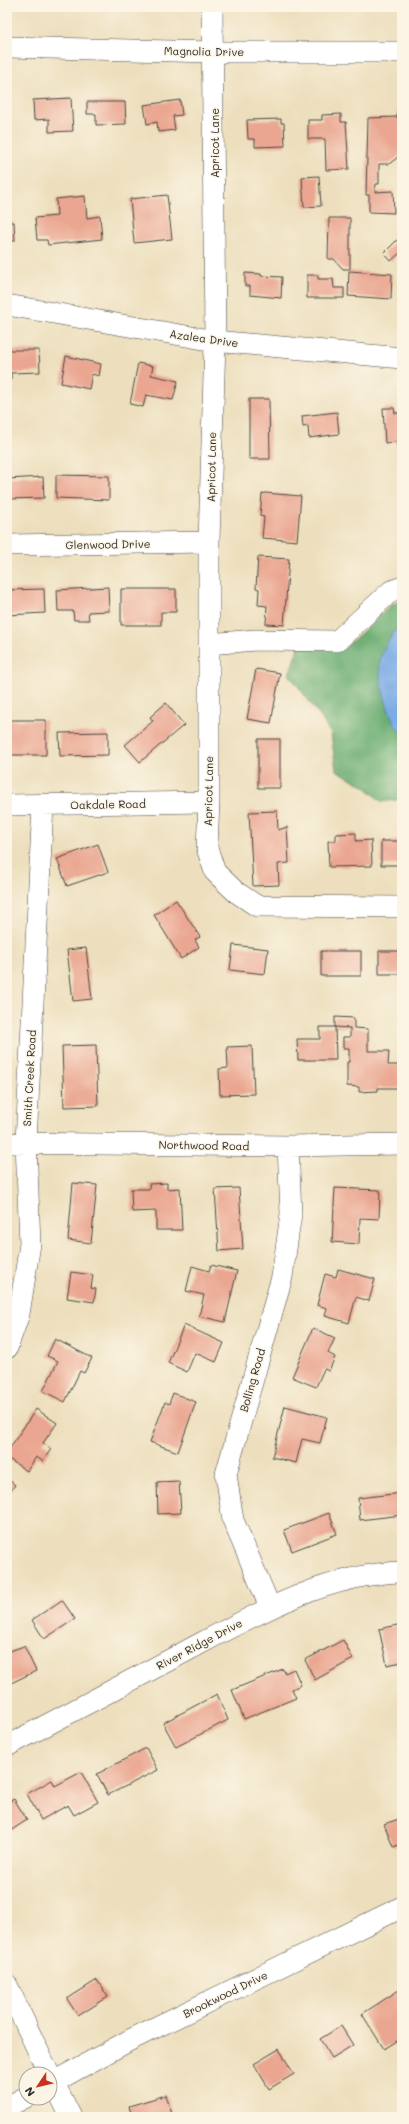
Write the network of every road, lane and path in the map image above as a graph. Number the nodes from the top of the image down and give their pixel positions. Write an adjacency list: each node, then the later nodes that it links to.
1 (212, 7): 3 (street, Apricot Lane)
2 (7, 47): 3 (street, Magnolia Drive)
3 (213, 52): 4 (street, Magnolia Drive); 6 (street, Apricot Lane)
4 (402, 52)
5 (7, 305): 6 (street, Azalea Drive)
6 (215, 341): 7 (street, Azalea Drive); 8 (street, Apricot Lane)
7 (402, 358)
8 (209, 542): 9 (street, Glenwood Drive); 11 (street, Apricot Lane)
9 (7, 545)
10 (402, 587): 11 (street)
11 (209, 644): 12 (street, Apricot Lane)
12 (209, 802): 14 (street, Oakdale Road); 15 (street, Apricot Lane)
13 (7, 805): 14 (street, Oakdale Road)
14 (43, 805): 16 (street, Smith Creek Road)
15 (402, 907)
16 (16, 1142): 18 (street, Northwood Road); 19 (street, Smith Creek Road)
17 (402, 1144): 18 (street, Northwood Road)
18 (288, 1146): 21 (street, Bolling Road)
19 (7, 1348)
20 (402, 1572): 21 (street, River Ridge Drive)
21 (270, 1607): 22 (street, River Ridge Drive)
22 (7, 1746)
23 (402, 1907): 26 (street, Brookwood Drive)
24 (7, 1985): 25 (street)
25 (45, 2066)
26 (58, 2076)
27 (58, 2092): 30 (street)
28 (18, 2101): 29 (street)
29 (7, 2107)
30 (71, 2117)

